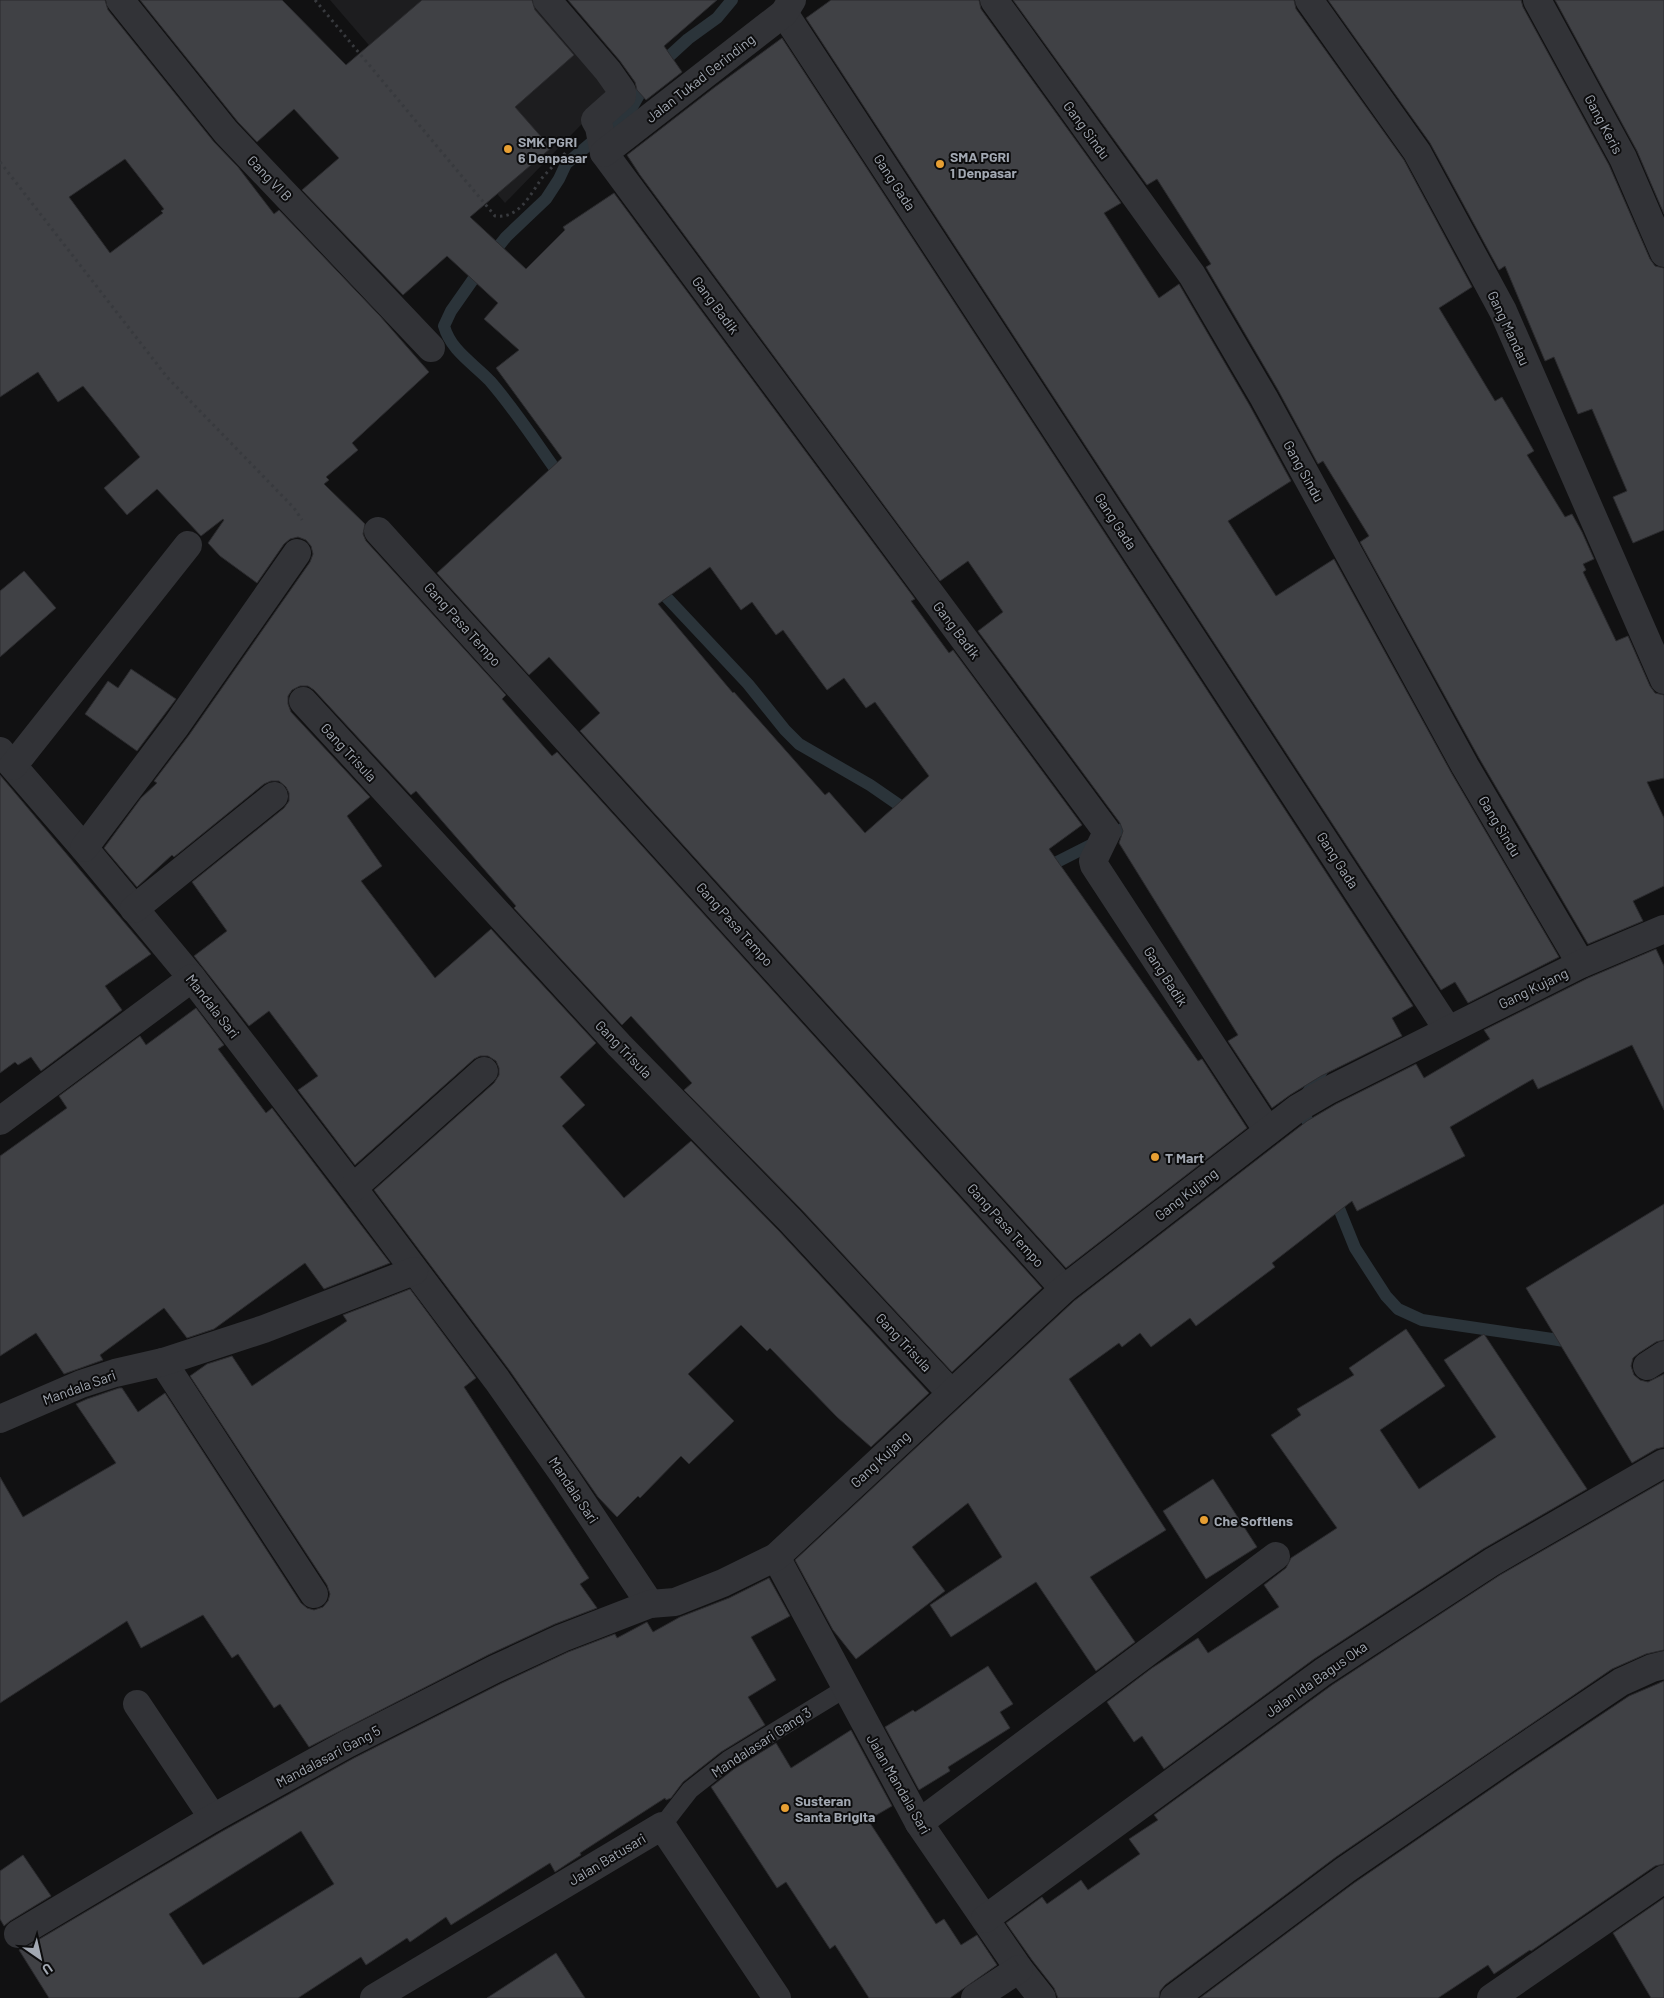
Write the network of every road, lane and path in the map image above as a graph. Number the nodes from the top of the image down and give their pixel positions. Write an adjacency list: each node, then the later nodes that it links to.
1 (120, 0): 11 (street, Gang VI B)
2 (315, 0): 8 (path)
3 (547, 0): 8 (street)
4 (994, 0): 22 (street, Gang Sindu)
5 (1309, 0): 15 (street, Gang Mandau)
6 (1537, 0): 10 (street, Gang Keris)
7 (788, 6): 8 (street, Jalan Tukad Gerinding); 24 (street, Gang Gada)
8 (600, 136): 27 (street, Gang Badik)
9 (0, 162): 14 (path)
10 (1664, 253)
11 (431, 348)
12 (378, 531): 30 (street, Gang Pasa Tempo)
13 (188, 545): 17 (street)
14 (297, 553): 19 (street)
15 (1664, 680)
16 (303, 701): 32 (street, Gang Trisula)
17 (4, 756): 19 (street, Mandala Sari)
18 (274, 796): 20 (street)
19 (84, 848): 20 (street, Mandala Sari)
20 (134, 909): 23 (street, Mandala Sari)
21 (1664, 929): 22 (street, Gang Kujang)
22 (1581, 964): 24 (street, Gang Kujang)
23 (192, 978): 26 (street); 28 (street, Mandala Sari)
24 (1448, 1030): 27 (street, Gang Kujang)
25 (484, 1071): 28 (street)
26 (0, 1121)
27 (1268, 1130): 30 (street, Gang Kujang)
28 (353, 1188): 29 (street, Mandala Sari)
29 (414, 1271): 31 (street, Mandala Sari); 38 (street, Mandala Sari)
30 (1064, 1289): 32 (street, Gang Kujang)
31 (163, 1362): 33 (street, Mandala Sari); 37 (street)
32 (951, 1393): 36 (street, Gang Kujang)
33 (0, 1419)
34 (1664, 1463): 46 (street, Jalan Ida Bagus Oka)
35 (1276, 1556): 43 (street)
36 (776, 1557): 38 (street); 40 (street, Jalan Mandala Sari)
37 (314, 1594)
38 (650, 1604): 42 (street, Mandalasari Gang 5)
39 (1664, 1665): 53 (street)
40 (846, 1688): 43 (street, Jalan Mandala Sari); 44 (lane, Mandalasari Gang 3)
41 (137, 1704): 42 (street)
42 (213, 1818): 47 (street, Mandalasari Gang 5)
43 (919, 1823): 46 (street, Jalan Mandala Sari)
44 (662, 1826): 49 (street, Jalan Batusari); 50 (street)
45 (1664, 1879): 54 (street)
46 (985, 1918): 48 (street, Jalan Mandala Sari)
47 (18, 1934)
48 (1019, 1969): 51 (street); 52 (street, Jalan Mandala Sari)
49 (374, 1998)
50 (777, 1998)
51 (974, 1998)
52 (1042, 1998)
53 (1174, 1998)
54 (1491, 1998)

